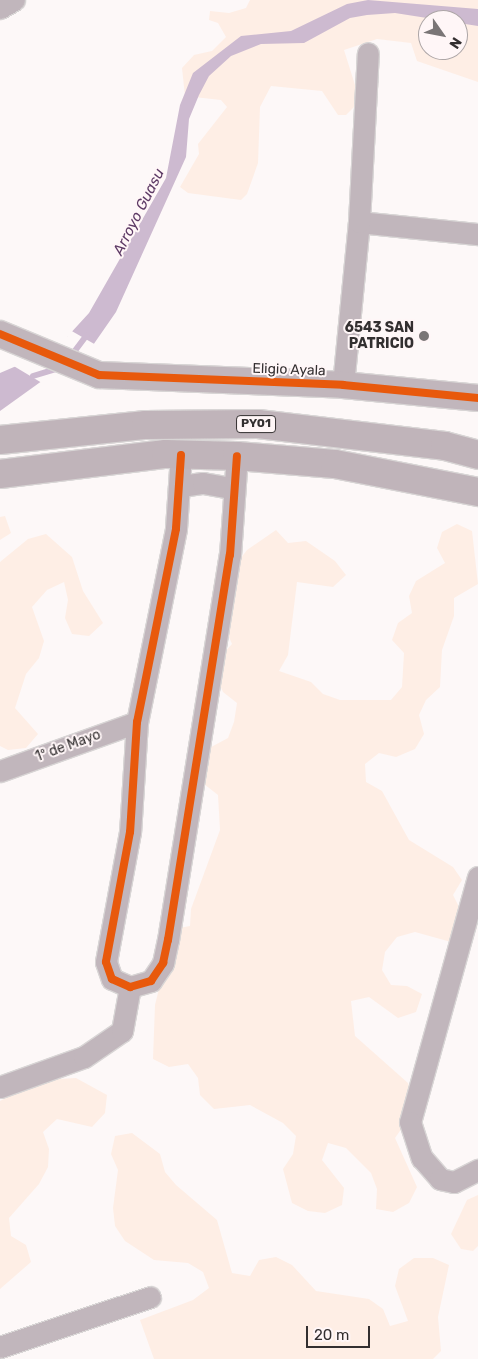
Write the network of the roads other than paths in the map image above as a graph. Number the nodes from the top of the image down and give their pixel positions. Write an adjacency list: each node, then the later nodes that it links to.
1 (14, 0): 2 (street)
2 (0, 8)
3 (368, 53): 4 (street)
4 (359, 222): 5 (street); 7 (street)
5 (478, 234)
6 (7, 338): 7 (street, Eligio Ayala)
7 (343, 385): 8 (street, Eligio Ayala)
8 (478, 398)
9 (0, 440): 11 (highway, PY01)
10 (181, 454): 12 (highway); 13 (highway); 14 (street)
11 (478, 455)
12 (237, 456): 15 (street); 16 (highway)
13 (0, 474)
14 (181, 486): 15 (street); 17 (street)
15 (232, 488): 20 (street)
16 (478, 492)
17 (137, 722): 18 (street, 1º de Mayo); 20 (street)
18 (0, 771)
19 (478, 877): 22 (street)
20 (130, 987): 21 (street)
21 (0, 1086)
22 (478, 1170)
23 (150, 1297): 24 (street)
24 (0, 1347)

